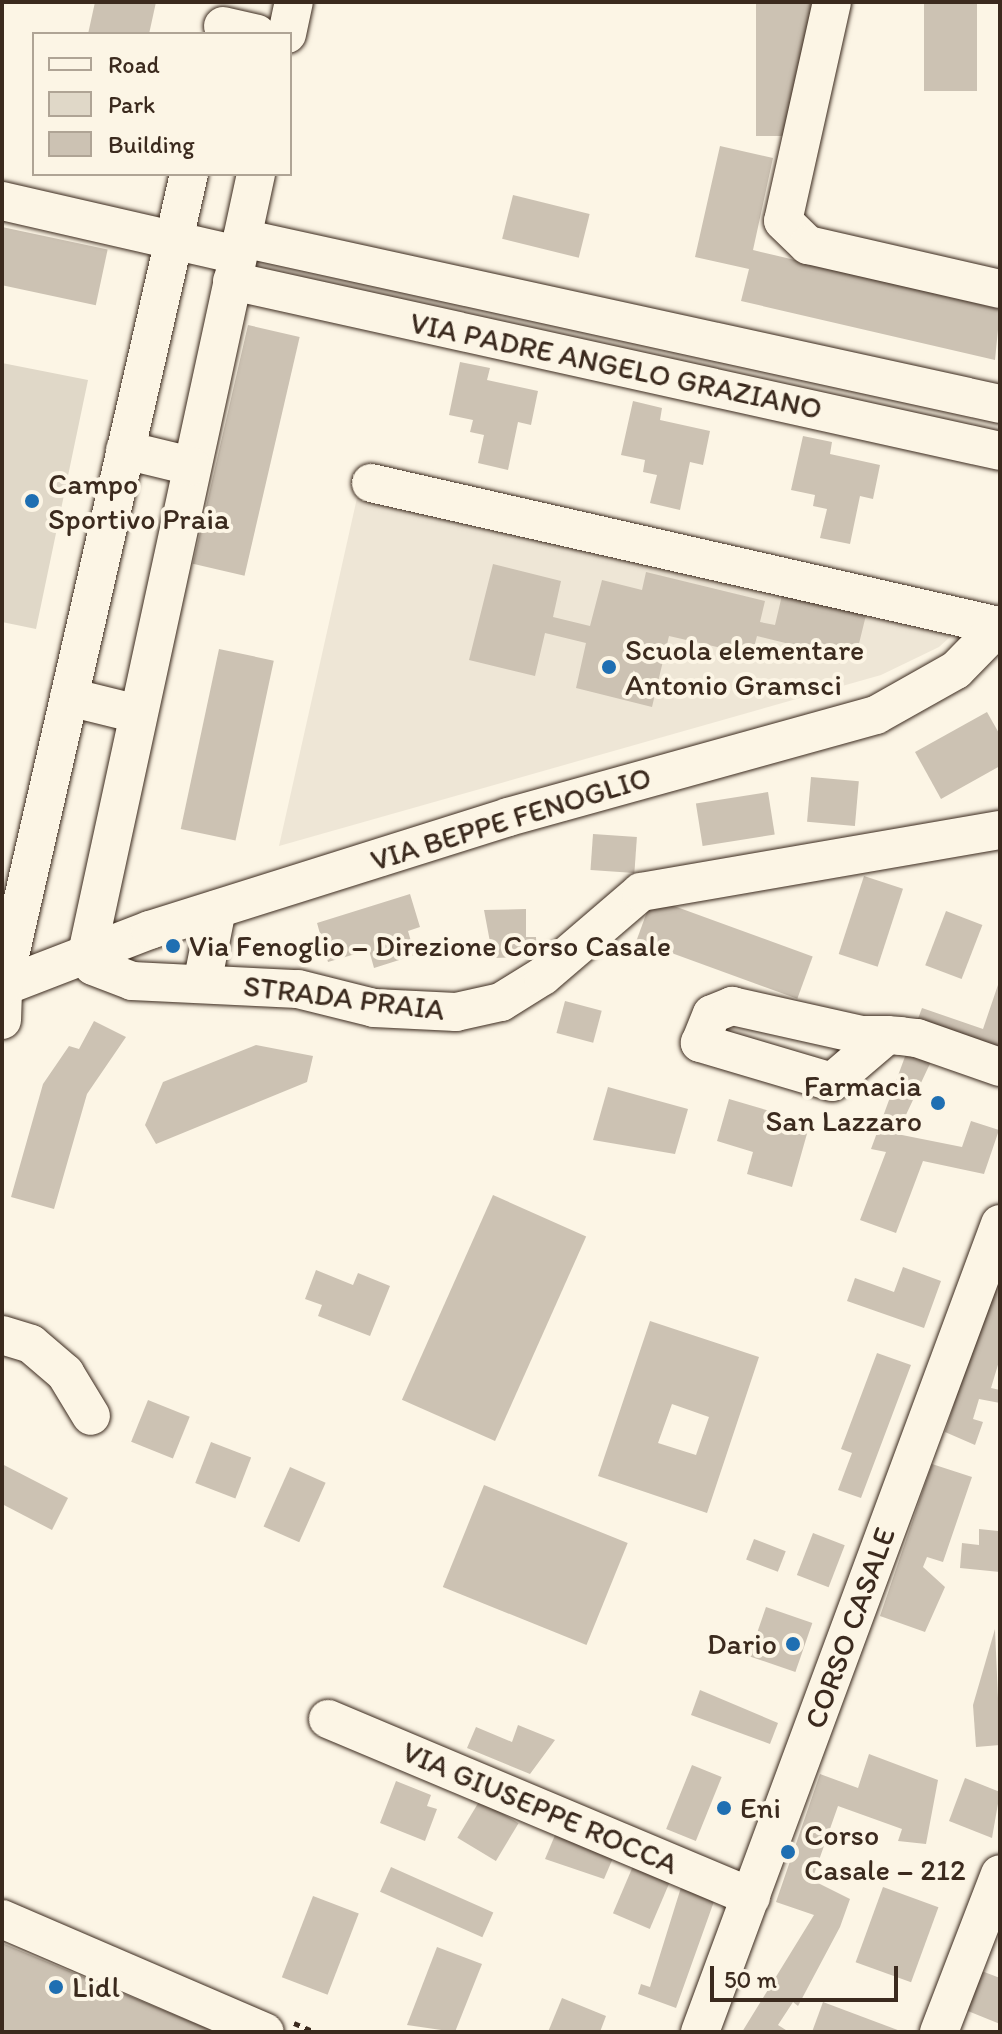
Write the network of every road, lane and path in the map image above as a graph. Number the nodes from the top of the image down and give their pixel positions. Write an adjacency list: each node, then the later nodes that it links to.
1 (294, 2): 3 (street)
2 (832, 2): 9 (street)
3 (287, 32)
4 (189, 176): 7 (street)
5 (256, 176): 8 (street)
6 (2, 201): 7 (street)
7 (173, 242): 8 (street); 11 (street)
8 (237, 258): 10 (street, VIA PADRE ANGELO GRAZIANO); 12 (street, VIA PADRE ANGELO GRAZIANO); 13 (street)
9 (1000, 289)
10 (1000, 404)
11 (125, 450): 13 (street); 16 (street)
12 (1000, 451)
13 (191, 466): 17 (street)
14 (371, 483): 15 (street)
15 (1000, 625): 19 (street, VIA BEPPE FENOGLIO)
16 (69, 697): 17 (street); 22 (street)
17 (138, 714): 20 (street)
18 (1000, 830): 21 (street, STRADA PRAIA)
19 (217, 909): 20 (street, VIA BEPPE FENOGLIO); 21 (street)
20 (87, 954): 21 (street, STRADA PRAIA); 22 (street, VIA BEPPE FENOGLIO)
21 (202, 984)
22 (2, 986): 23 (street)
23 (2, 1020)
24 (887, 1035): 25 (street)
25 (1000, 1067)
26 (1000, 1224): 31 (street, CORSO CASALE)
27 (2, 1335): 28 (street)
28 (91, 1416)
29 (328, 1719): 31 (street, VIA GIUSEPPE ROCCA)
30 (1000, 1874): 33 (street)
31 (751, 1897): 35 (street, CORSO CASALE)
32 (2, 1919): 34 (street)
33 (987, 1949): 36 (street)
34 (265, 2032)
35 (700, 2032)
36 (939, 2032)

